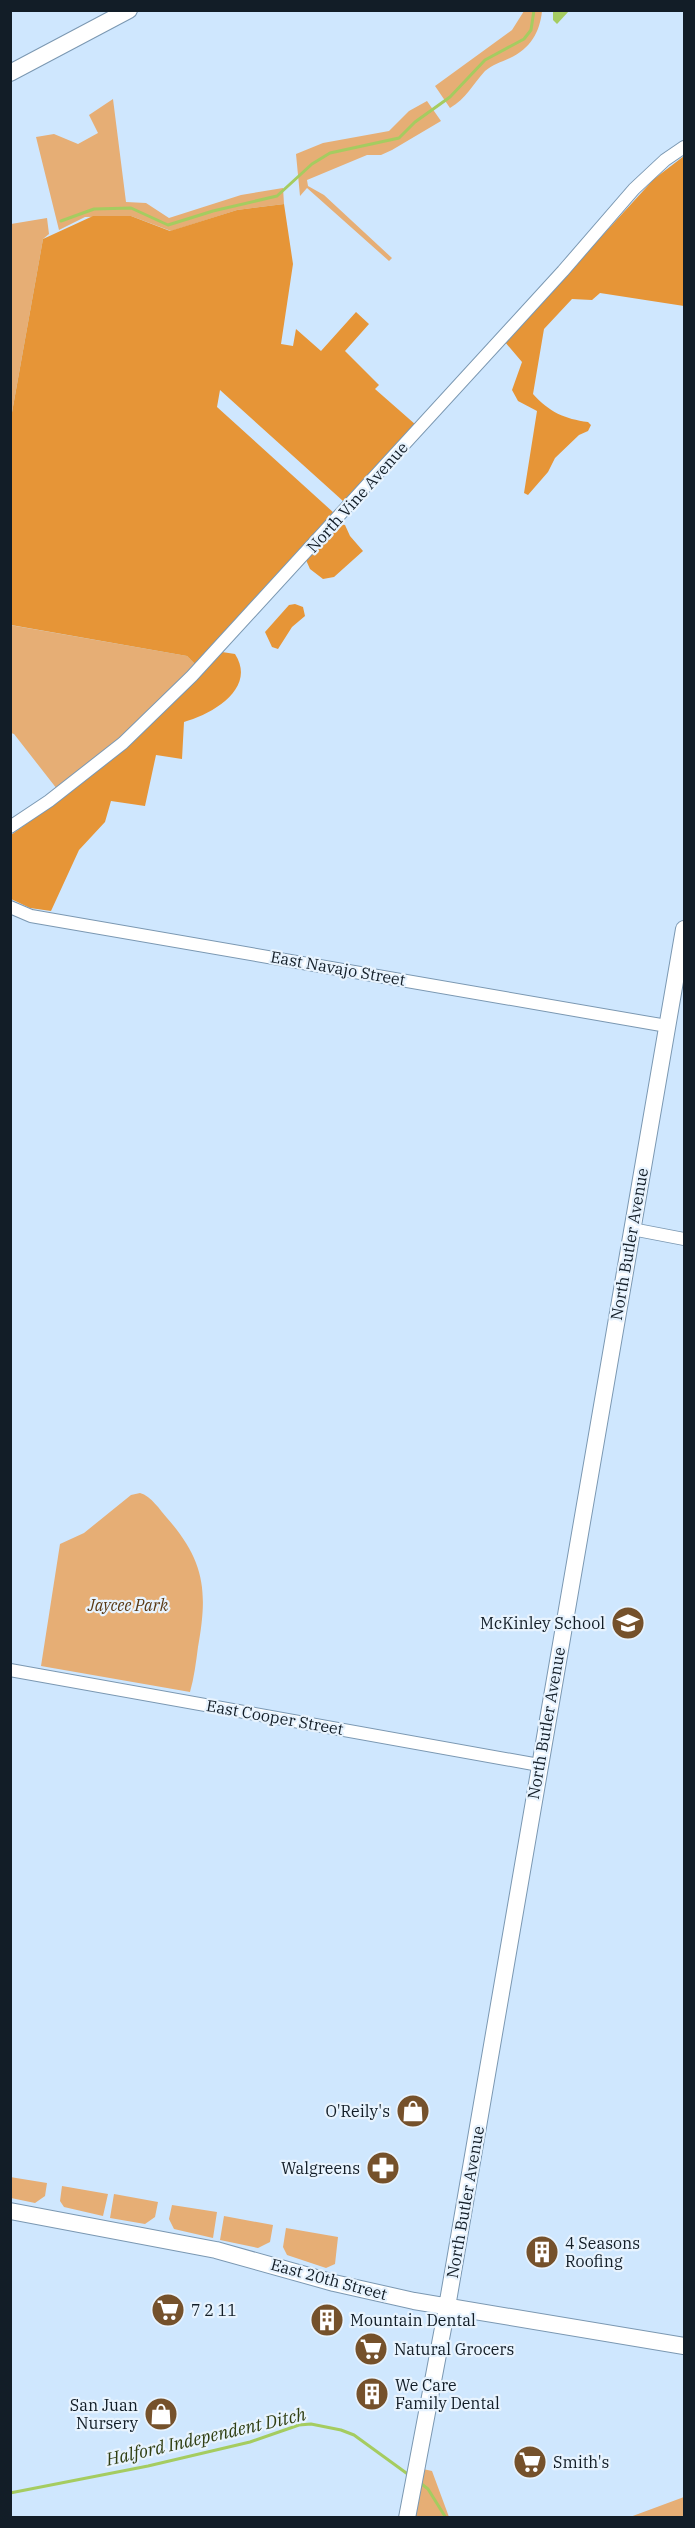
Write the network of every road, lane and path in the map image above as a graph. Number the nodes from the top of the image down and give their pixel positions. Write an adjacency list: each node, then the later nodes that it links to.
1 (129, 10): 2 (main road)
2 (10, 73)
3 (684, 147): 4 (street, North Vine Avenue)
4 (10, 827)
5 (10, 907): 7 (street, East Navajo Street)
6 (684, 929): 7 (main road, North Butler Avenue)
7 (667, 1026): 8 (main road, North Butler Avenue)
8 (632, 1229): 9 (street); 11 (main road, North Butler Avenue)
9 (684, 1239)
10 (10, 1670): 11 (street, East Cooper Street)
11 (539, 1765): 13 (main road, North Butler Avenue)
12 (10, 2211): 13 (main road, East 20th Street)
13 (447, 2307): 14 (main road, East 20th Street); 15 (main road, North Butler Avenue)
14 (684, 2346)
15 (408, 2517)

